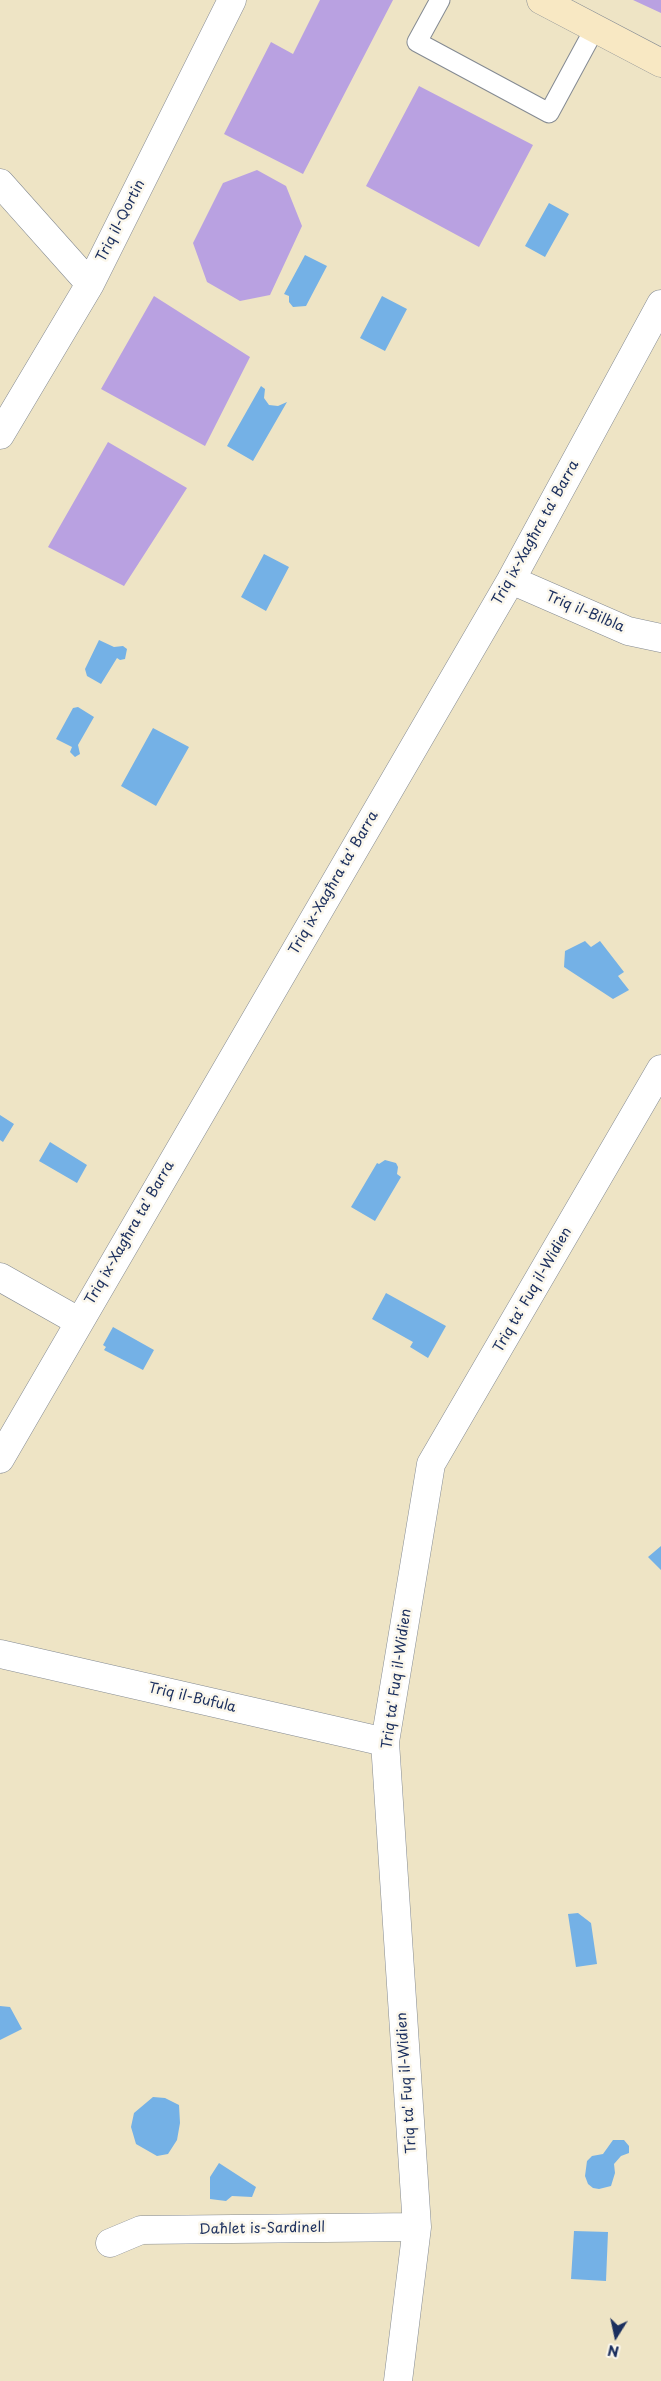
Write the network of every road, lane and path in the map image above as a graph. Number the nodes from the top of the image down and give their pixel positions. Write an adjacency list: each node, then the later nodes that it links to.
1 (232, 0): 7 (street, Triq il-Qortin)
2 (440, 0): 4 (lane)
3 (541, 0): 4 (main road)
4 (595, 28): 5 (main road)
5 (661, 62)
6 (0, 183): 7 (street)
7 (90, 284): 9 (street, Triq il-Qortin)
8 (661, 304): 10 (street, Triq ix-Xagħra ta' Barra)
9 (0, 435)
10 (511, 580): 11 (street, Triq il-Bilbla); 14 (street, Triq ix-Xagħra ta' Barra)
11 (661, 638)
12 (661, 1070): 17 (street, Triq ta' Fuq il-Widien)
13 (0, 1277): 14 (street)
14 (78, 1321): 15 (street, Triq ix-Xagħra ta' Barra)
15 (0, 1459)
16 (0, 1654): 17 (street, Triq il-Bufula)
17 (385, 1742): 18 (street, Triq ta' Fuq il-Widien)
18 (417, 2227): 19 (street, Daħlet is-Sardinell); 20 (street, Triq ta' Fuq il-Widien)
19 (110, 2242)
20 (398, 2381)

